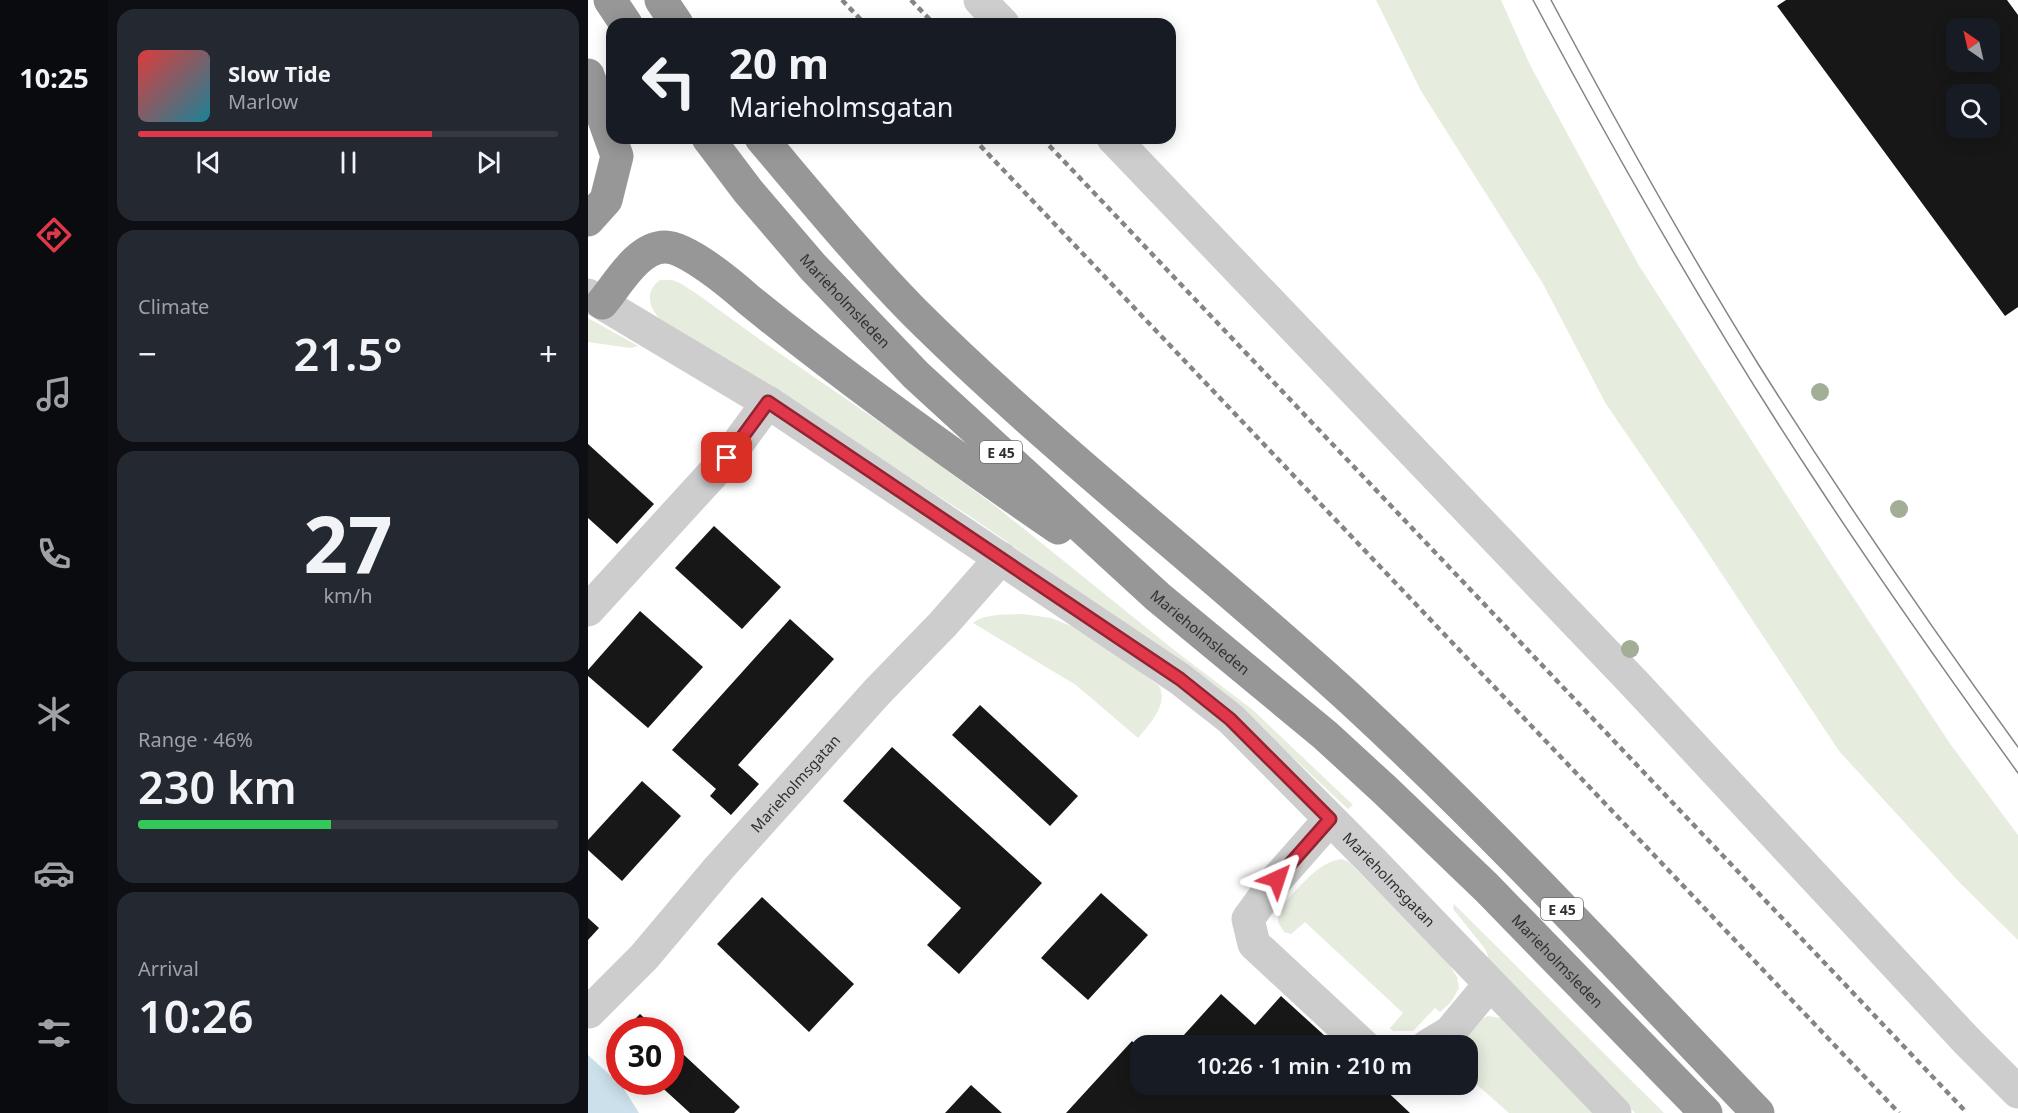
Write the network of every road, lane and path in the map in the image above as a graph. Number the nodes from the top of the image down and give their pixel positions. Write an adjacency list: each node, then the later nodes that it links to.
1 (610, 0): 4 (highway)
2 (662, 0): 5 (highway)
3 (980, 0): 6 (street)
4 (622, 18)
5 (673, 18)
6 (997, 18)
7 (588, 75): 8 (highway)
8 (606, 125)
9 (613, 144): 13 (highway)
10 (713, 144): 17 (highway, Marieholmsleden / E 45)
11 (766, 144): 27 (highway, E 45)
12 (1119, 144): 24 (street)
13 (588, 220)
14 (595, 299): 15 (street, Marieholmsgatan); 17 (highway)
15 (768, 402): 16 (street, Marieholmsgatan); 18 (street)
16 (1001, 558): 19 (street, Marieholmsgatan); 21 (street, Marieholmsgatan)
17 (1158, 597): 26 (highway, Marieholmsleden / E 45)
18 (588, 610)
19 (1330, 819): 20 (street, Marieholmsgatan); 22 (street)
20 (1490, 984): 23 (street); 25 (street, Marieholmsgatan)
21 (589, 1012)
22 (1353, 1035)
23 (1445, 1035)
24 (2018, 1092)
25 (1615, 1113)
26 (1706, 1113)
27 (1758, 1113)

